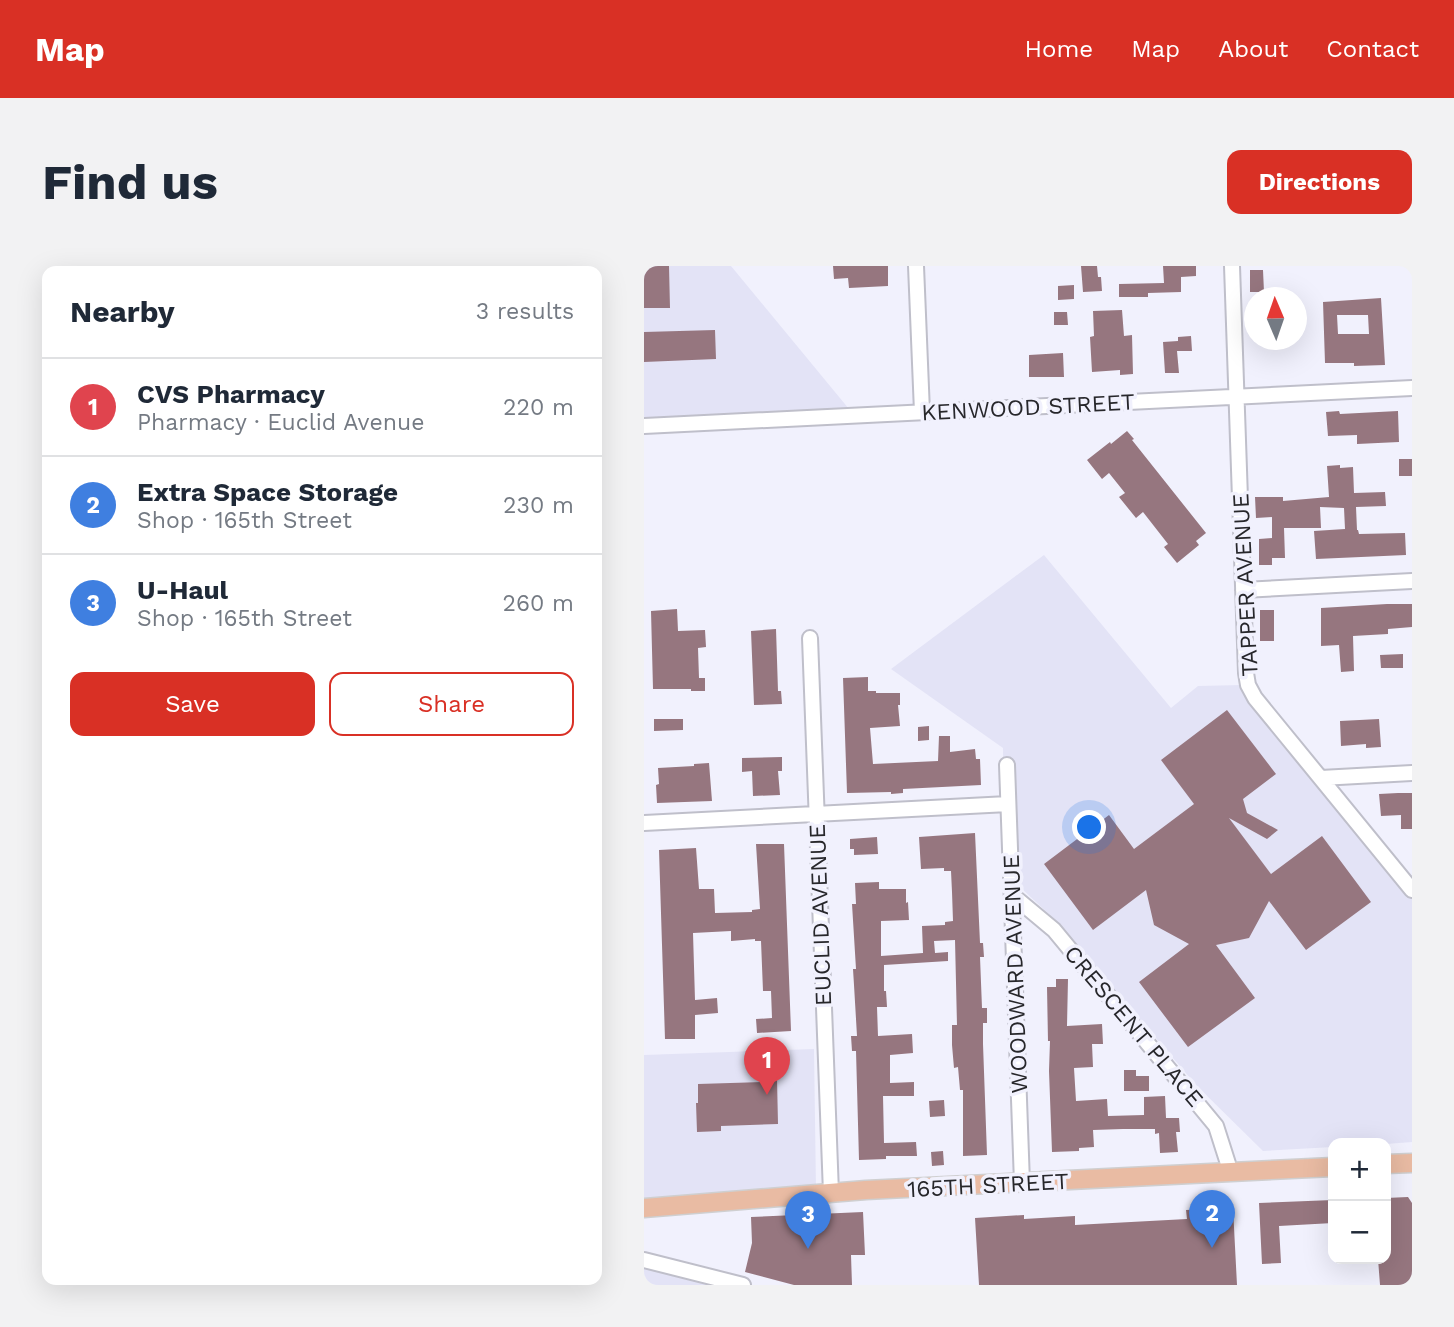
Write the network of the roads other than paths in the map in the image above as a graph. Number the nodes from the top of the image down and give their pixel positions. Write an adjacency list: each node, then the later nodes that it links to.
1 (916, 266): 5 (street)
2 (1232, 266): 4 (street, TAPPER AVENUE)
3 (1412, 388): 4 (street, KENWOOD STREET)
4 (1237, 397): 5 (street, KENWOOD STREET); 8 (street, TAPPER AVENUE)
5 (922, 412): 6 (street, KENWOOD STREET)
6 (644, 426)
7 (1412, 581): 8 (street)
8 (1243, 590): 12 (street, TAPPER AVENUE)
9 (810, 638): 14 (street, EUCLID AVENUE)
10 (1007, 765): 13 (street, WOODWARD AVENUE)
11 (1412, 773): 12 (street)
12 (1321, 778): 16 (street, TAPPER AVENUE)
13 (1008, 804): 14 (street); 17 (street, WOODWARD AVENUE)
14 (816, 814): 15 (street); 23 (street, EUCLID AVENUE)
15 (644, 822)
16 (1412, 890)
17 (1012, 895): 21 (street, CRESCENT PLACE); 22 (street, WOODWARD AVENUE)
18 (1412, 1163): 19 (main road)
19 (1391, 1164)
20 (1328, 1167): 21 (main road, 165TH STREET)
21 (1231, 1173): 22 (main road, 165TH STREET)
22 (1022, 1183): 23 (main road, 165TH STREET)
23 (831, 1193): 24 (main road, 165TH STREET)
24 (644, 1208)
25 (644, 1260): 26 (street)
26 (743, 1285)

